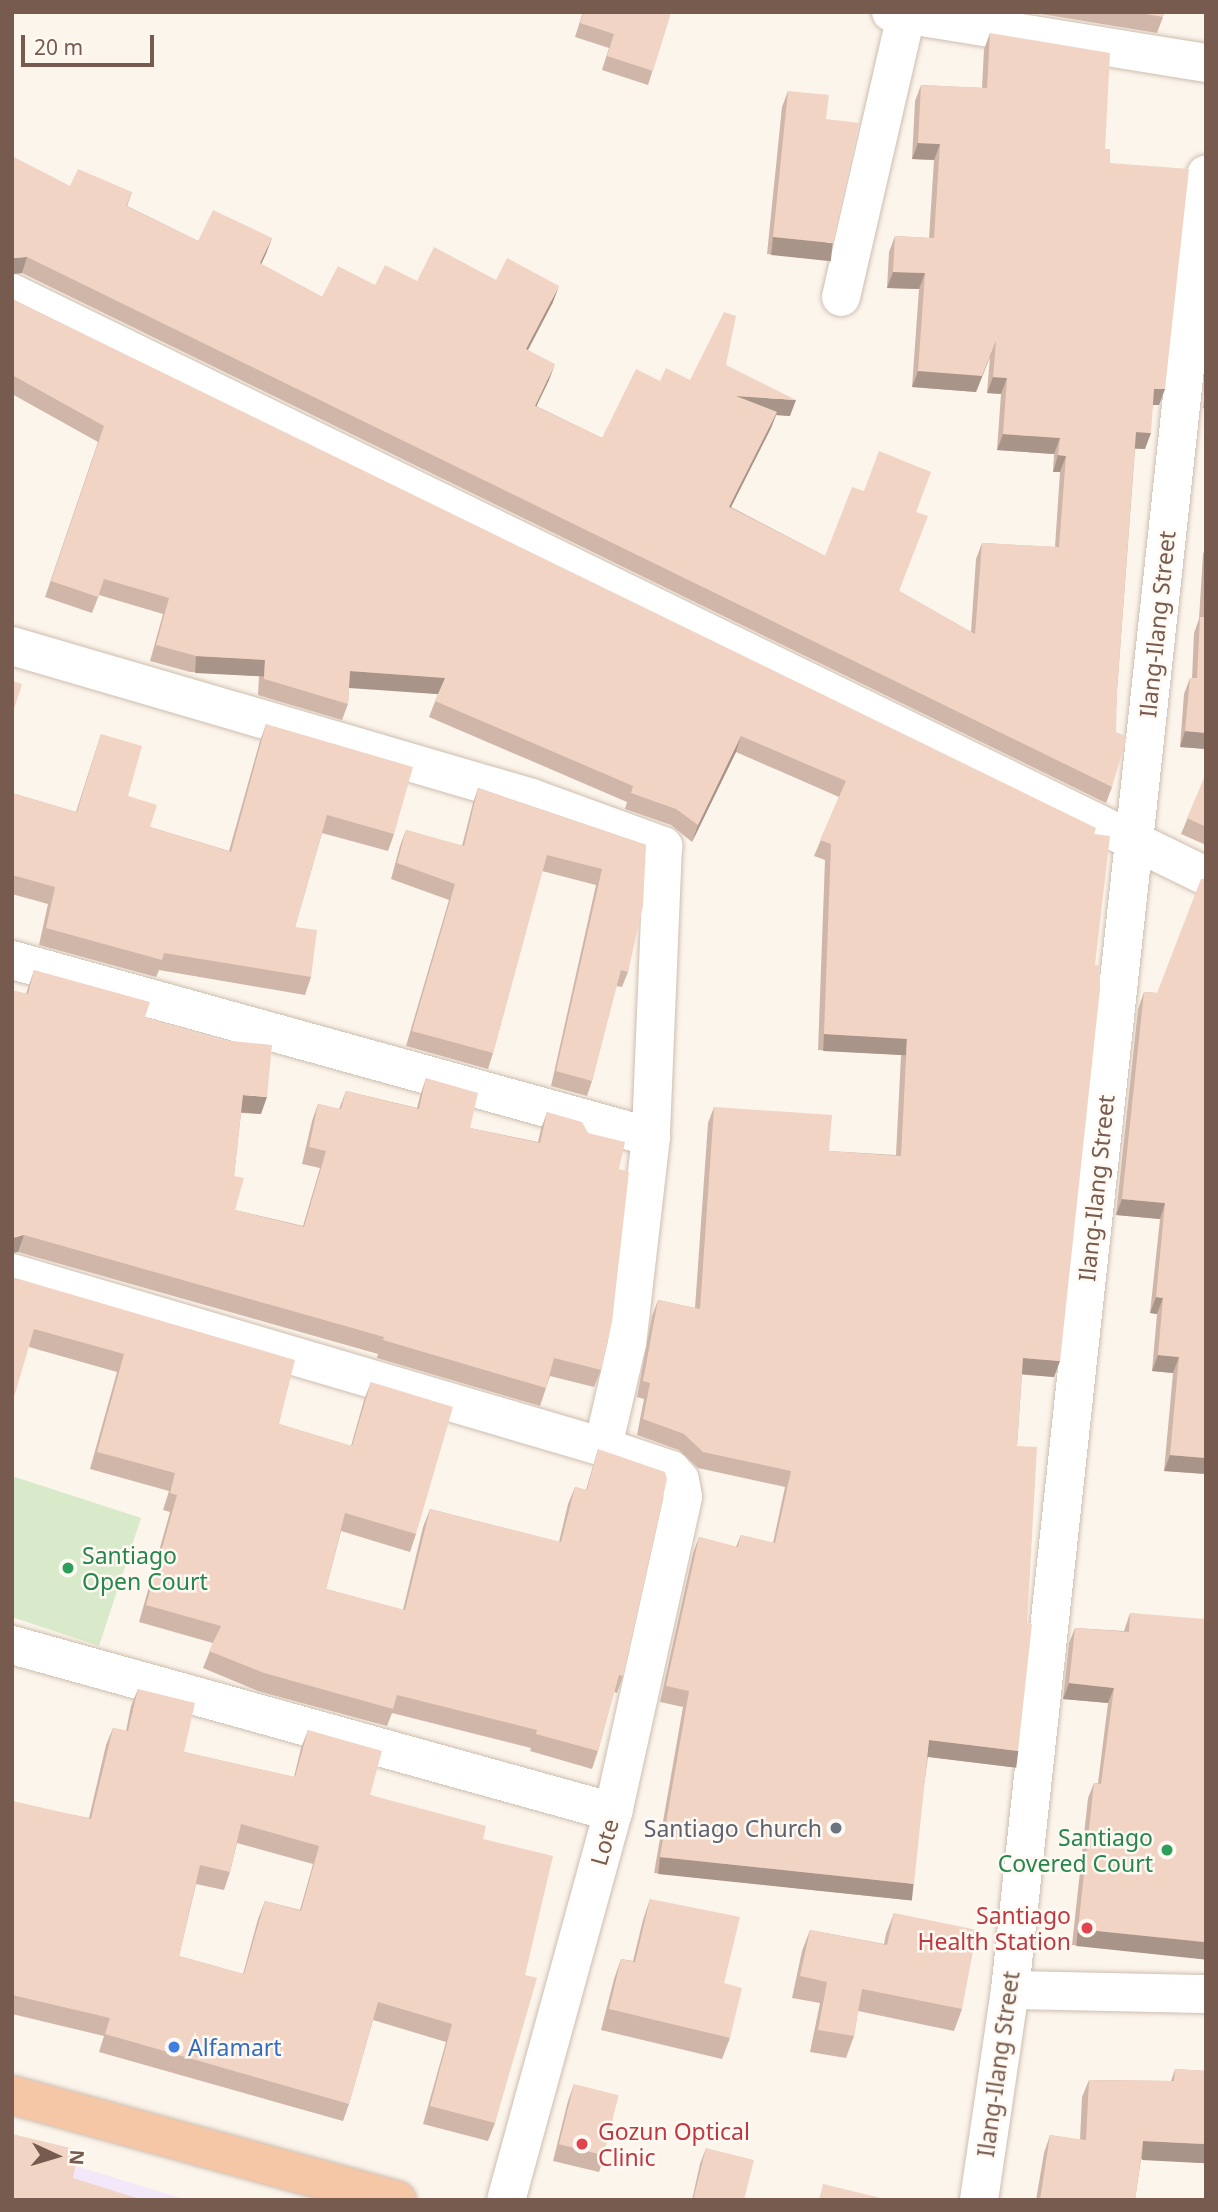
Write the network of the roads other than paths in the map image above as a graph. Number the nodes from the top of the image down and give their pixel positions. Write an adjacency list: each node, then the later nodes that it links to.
1 (899, 13): 2 (street); 5 (street)
2 (1206, 63)
3 (1206, 175): 7 (street, Ilang-Ilang Street)
4 (12, 293): 7 (street)
5 (841, 297)
6 (12, 646): 10 (street)
7 (1134, 839): 8 (street); 15 (street, Ilang-Ilang Street)
8 (1206, 876)
9 (12, 960): 10 (street)
10 (651, 1138): 12 (street)
11 (12, 1273): 12 (street)
12 (603, 1447): 14 (street, Lote)
13 (12, 1645): 14 (street)
14 (613, 1812): 19 (street, Lote)
15 (1010, 1990): 16 (street); 20 (street, Ilang-Ilang Street)
16 (1206, 1994)
17 (12, 2095): 18 (highway)
18 (397, 2200)
19 (506, 2200)
20 (979, 2200)

